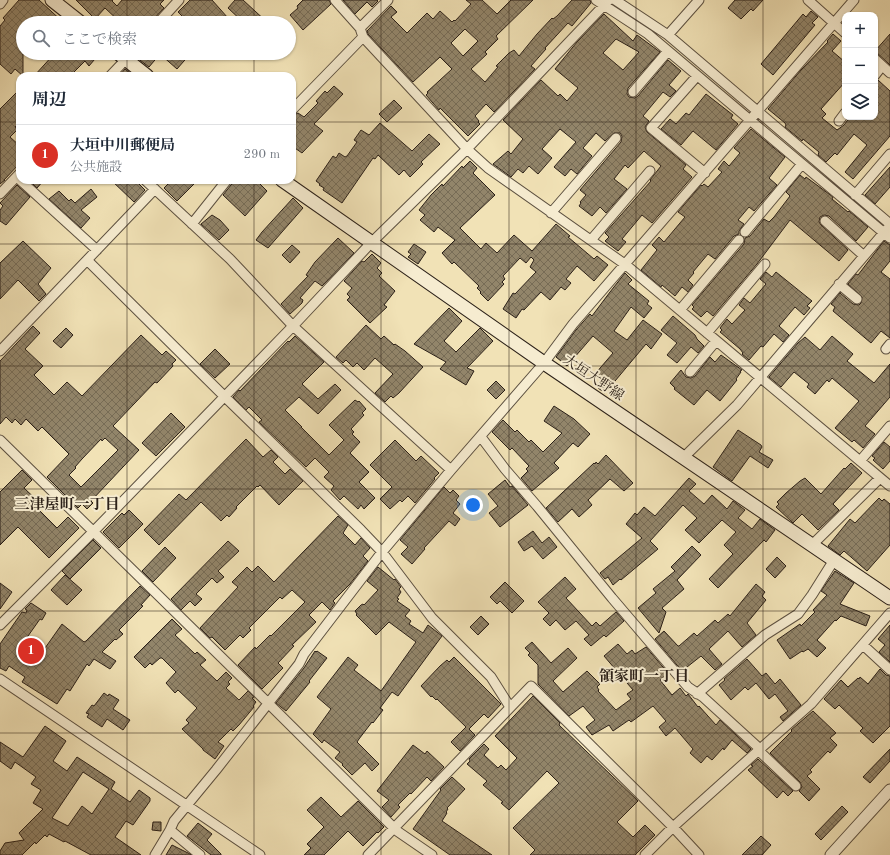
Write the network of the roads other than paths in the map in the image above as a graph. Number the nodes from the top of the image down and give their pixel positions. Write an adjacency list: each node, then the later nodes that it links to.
1 (3, 0): 12 (street)
2 (52, 0): 13 (main road)
3 (179, 0): 14 (street)
4 (334, 0): 16 (street)
5 (388, 0): 16 (street)
6 (596, 0): 11 (street)
7 (615, 0): 18 (street)
8 (699, 0): 18 (street)
9 (808, 0): 15 (street)
10 (854, 0): 15 (street)
11 (607, 3): 20 (street); 33 (street)
12 (0, 4)
13 (72, 16)
14 (164, 16)
15 (834, 23): 17 (street); 30 (street)
16 (360, 28): 19 (street)
17 (842, 30)
18 (668, 35): 30 (street)
19 (363, 38): 29 (street); 33 (street)
20 (668, 51): 27 (street); 28 (street)
21 (121, 60): 24 (street)
22 (130, 60): 25 (main road)
23 (879, 63): 26 (street)
24 (113, 72)
25 (143, 72)
26 (890, 73)
27 (697, 76): 31 (street); 37 (street)
28 (633, 92)
29 (296, 106)
30 (757, 112): 31 (street); 45 (street)
31 (750, 121): 35 (street); 37 (street)
32 (616, 138): 46 (street)
33 (467, 149): 46 (street); 54 (street)
34 (890, 154): 45 (street)
35 (802, 164): 50 (street); 51 (street)
36 (650, 171): 52 (street)
37 (705, 173): 59 (street)
38 (16, 180): 44 (street)
39 (26, 184): 55 (street)
40 (149, 184): 43 (street)
41 (224, 184): 48 (street)
42 (288, 184): 54 (main road, 大垣大野線)
43 (155, 189): 48 (street); 55 (street)
44 (0, 194)
45 (855, 194): 49 (street)
46 (551, 213): 52 (street)
47 (825, 221): 56 (street)
48 (192, 224): 63 (street)
49 (890, 224): 51 (street)
50 (744, 232)
51 (887, 235): 56 (street)
52 (591, 240): 59 (street)
53 (739, 240): 62 (street)
54 (371, 243): 63 (street); 67 (main road, 大垣大野線)
55 (97, 250): 57 (street)
56 (864, 256): 60 (street)
57 (87, 260): 66 (street); 70 (street)
58 (765, 264): 64 (street)
59 (626, 265): 62 (street); 67 (street)
60 (839, 284): 61 (street); 69 (street)
61 (857, 299)
62 (680, 310): 64 (street)
63 (294, 326): 70 (street); 76 (street)
64 (707, 333): 65 (street)
65 (716, 341): 68 (street); 69 (street)
66 (0, 351)
67 (544, 363): 72 (street); 74 (main road, 大垣大野線)
68 (690, 372)
69 (760, 378): 74 (street); 75 (street)
70 (224, 397): 79 (street); 81 (street)
71 (890, 426): 75 (street)
72 (481, 437): 76 (street); 89 (street)
73 (0, 440): 79 (street)
74 (683, 458): 80 (main road, 大垣大野線)
75 (860, 461): 77 (street)
76 (451, 470): 81 (street)
77 (880, 478): 78 (street); 80 (street)
78 (890, 486)
79 (93, 532): 85 (street); 90 (street)
80 (812, 545): 82 (main road, 大垣大野線)
81 (382, 552): 90 (street); 91 (street)
82 (834, 560): 83 (main road, 大垣大野線); 89 (street)
83 (890, 598)
84 (890, 613): 86 (street)
85 (0, 624)
86 (863, 645): 87 (street); 92 (street)
87 (890, 670)
88 (0, 679): 95 (street)
89 (698, 694): 92 (street)
90 (268, 703): 95 (street); 97 (street)
91 (510, 707): 96 (street); 97 (street)
92 (759, 750): 93 (street); 96 (street)
93 (796, 786)
94 (890, 790): 106 (street)
95 (187, 805): 98 (street); 101 (street)
96 (673, 827): 104 (street); 105 (street)
97 (394, 828): 102 (street); 103 (street)
98 (170, 830): 99 (street); 100 (street)
99 (155, 855)
100 (200, 855)
101 (260, 855)
102 (368, 855)
103 (432, 855)
104 (645, 855)
105 (699, 855)
106 (831, 855)

